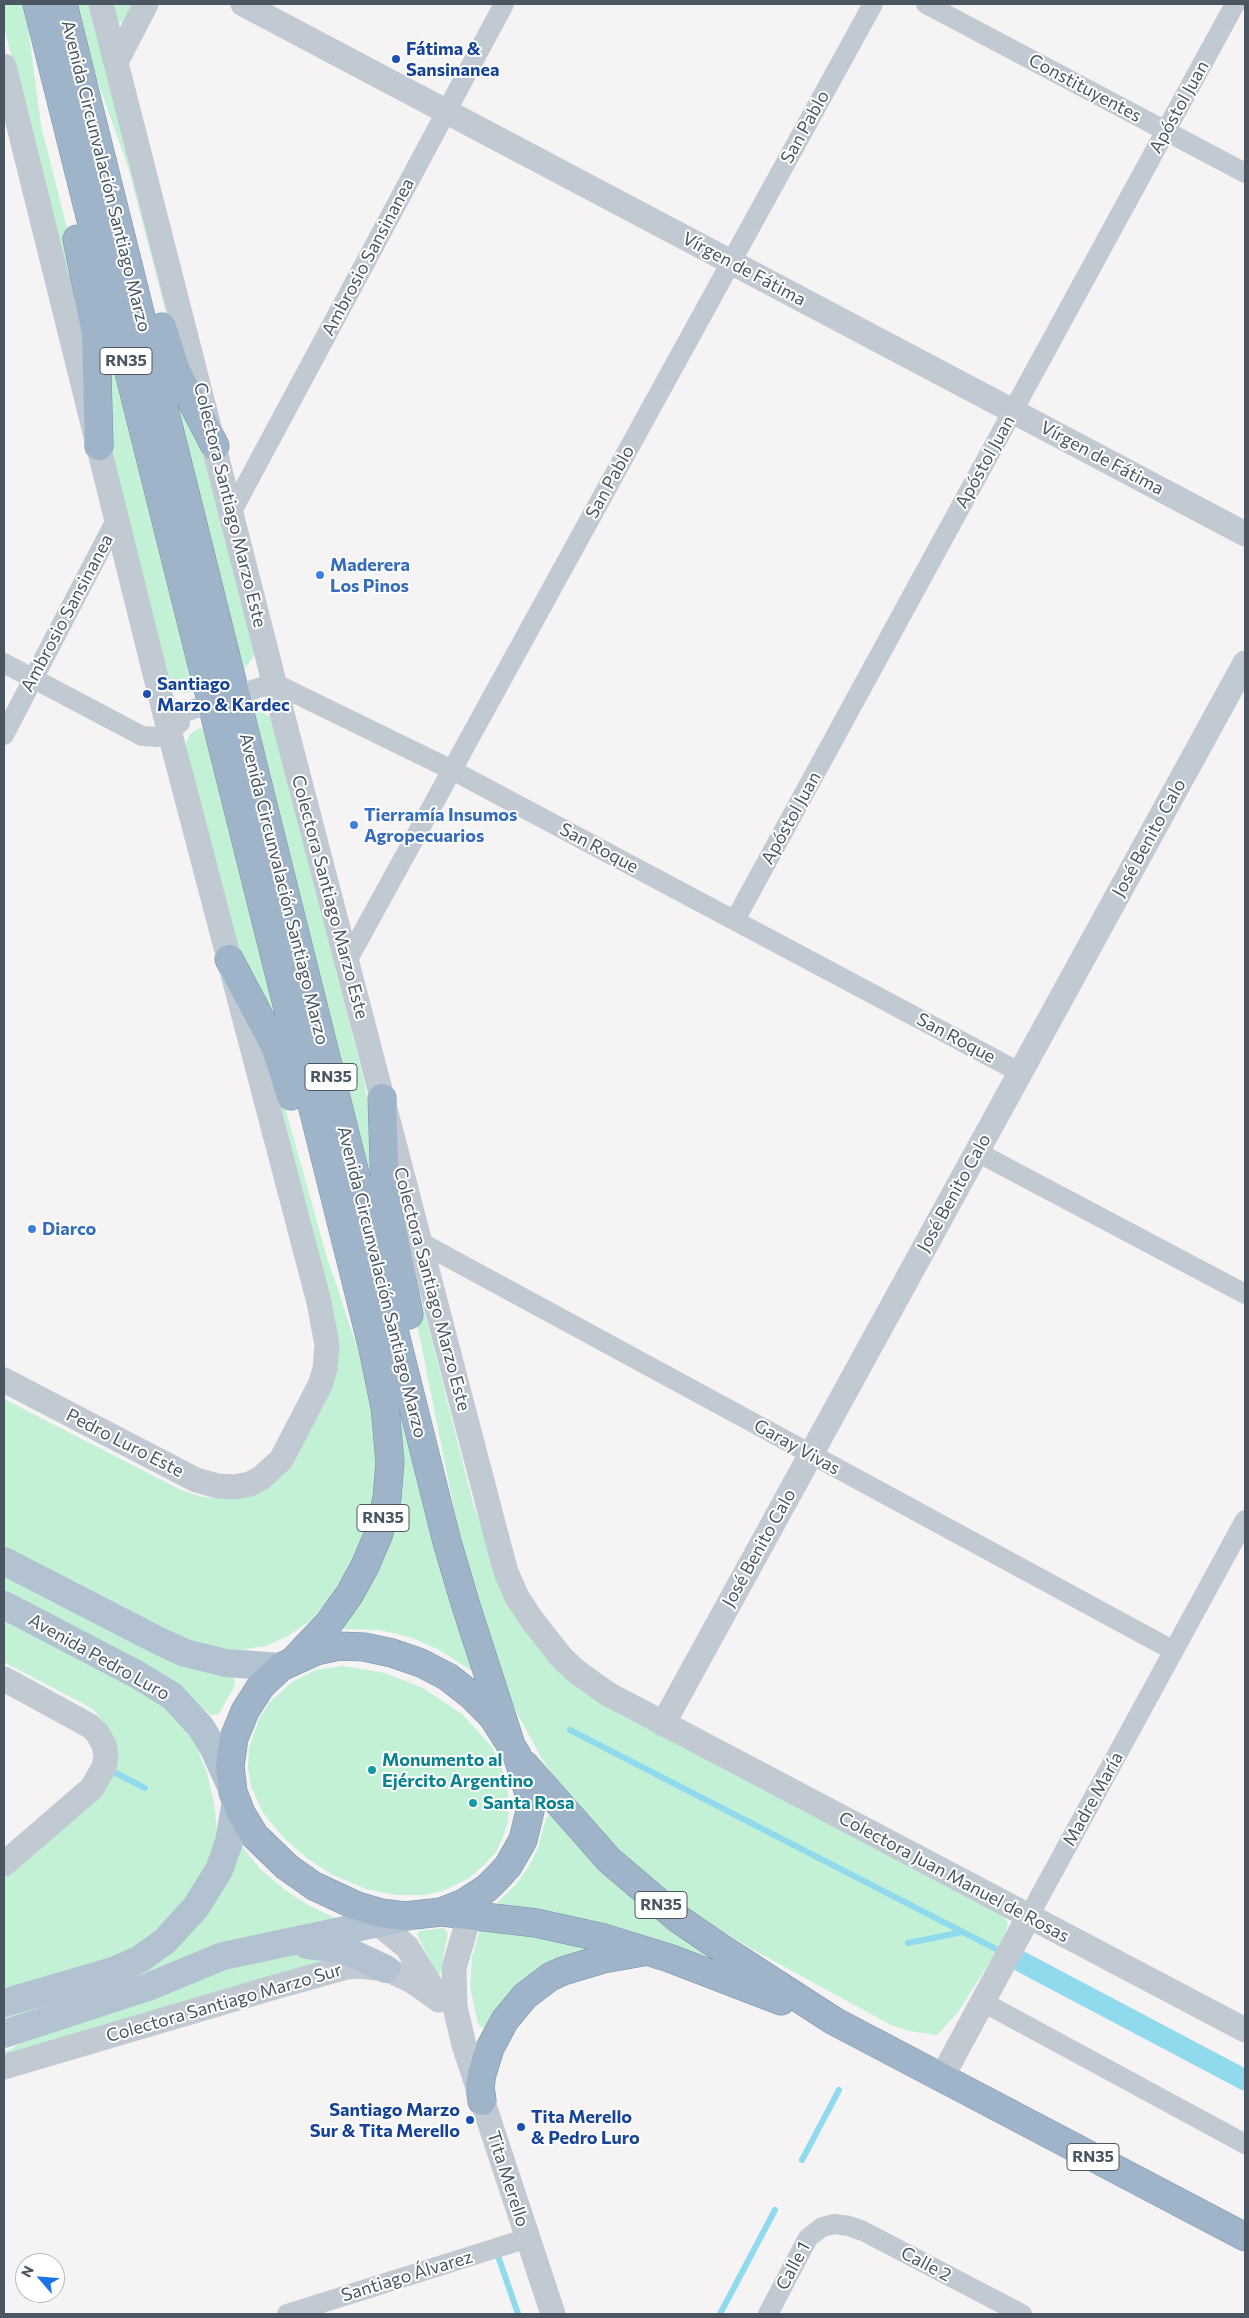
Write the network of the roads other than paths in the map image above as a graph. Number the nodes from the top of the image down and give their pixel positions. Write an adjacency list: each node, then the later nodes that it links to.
1 (101, 4): 10 (street, Colectora Santiago Marzo Este)
2 (146, 4): 10 (street)
3 (243, 4): 12 (street, Vírgen de Fátima)
4 (504, 4): 12 (street, Ambrosio Sansinanea)
5 (873, 4): 15 (street, San Pablo)
6 (926, 4): 13 (street, Constituyentes)
7 (1235, 4): 13 (street, Apóstol Juan)
8 (47, 9): 9 (highway, Avenida Circunvalación Santiago Marzo / RN35); 17 (highway); 26 (highway, Avenida Circunvalación Santiago Marzo / RN35)
9 (76, 57): 18 (highway); 26 (highway, Avenida Circunvalación Santiago Marzo / RN35)
10 (116, 62): 18 (street, Colectora Santiago Marzo Este)
11 (4, 66): 17 (street)
12 (446, 111): 15 (street, Vírgen de Fátima); 19 (street, Ambrosio Sansinanea)
13 (1166, 131): 14 (street, Constituyentes); 16 (street, Apóstol Juan)
14 (1245, 173)
15 (731, 262): 16 (street, Vírgen de Fátima); 29 (street, San Pablo)
16 (1013, 411): 21 (street, Vírgen de Fátima); 30 (street, Apóstol Juan)
17 (99, 446): 20 (street)
18 (215, 446): 19 (street, Colectora Santiago Marzo Este)
19 (232, 511): 25 (street, Colectora Santiago Marzo Este)
20 (117, 518): 24 (street, Ambrosio Sansinanea); 27 (street)
21 (1245, 534)
22 (4, 664): 24 (street)
23 (1245, 664): 33 (street, José Benito Calo)
24 (33, 679): 27 (street); 28 (street, Ambrosio Sansinanea)
25 (274, 683): 26 (street); 29 (street, San Roque); 32 (street, Colectora Santiago Marzo Este)
26 (224, 699): 27 (street); 38 (highway, Avenida Circunvalación Santiago Marzo / RN35); 41 (highway, Avenida Circunvalación Santiago Marzo / RN35)
27 (168, 724): 31 (street)
28 (4, 735)
29 (452, 770): 30 (street, San Roque); 32 (street, San Pablo)
30 (735, 920): 33 (street, San Roque)
31 (229, 959): 38 (highway); 39 (street, Pedro Luro Este)
32 (347, 961): 34 (street, Colectora Santiago Marzo Este)
33 (1020, 1073): 35 (street, José Benito Calo)
34 (382, 1098): 36 (street, Colectora Santiago Marzo Este); 41 (highway)
35 (977, 1152): 37 (street); 40 (street, José Benito Calo)
36 (420, 1242): 40 (street, Garay Vivas); 48 (street, Colectora Santiago Marzo Este)
37 (1245, 1294)
38 (373, 1349): 46 (highway, Avenida Circunvalación Santiago Marzo / RN35)
39 (4, 1380)
40 (811, 1454): 45 (street, Garay Vivas); 48 (street, José Benito Calo)
41 (426, 1458): 49 (highway, Avenida Circunvalación Santiago Marzo / RN35)
42 (1245, 1520): 45 (street, Madre María)
43 (4, 1561): 46 (main road)
44 (4, 1605): 50 (main road, Avenida Pedro Luro)
45 (1174, 1651): 55 (street, Madre María)
46 (287, 1664): 49 (highway, RN35); 50 (highway, RN35)
47 (4, 1679): 51 (street)
48 (663, 1724): 55 (street, Colectora Juan Manuel de Rosas)
49 (514, 1749): 53 (highway, RN35); 63 (highway, RN35)
50 (234, 1796): 52 (highway, RN35); 62 (main road)
51 (4, 1864)
52 (357, 1906): 54 (highway, RN35); 56 (street, Tita Merello)
53 (472, 1906): 54 (highway, RN35); 58 (highway, RN35); 66 (street, Tita Merello)
54 (430, 1913): 56 (main road)
55 (1029, 1916): 61 (street, Madre María); 64 (street, Colectora Juan Manuel de Rosas)
56 (379, 1923): 57 (main road); 60 (street, Tita Merello)
57 (278, 1944): 59 (main road); 65 (main road)
58 (648, 1951): 63 (highway, RN35); 69 (highway)
59 (386, 1969): 60 (street, Colectora Santiago Marzo Sur); 67 (street, Colectora Santiago Marzo Sur)
60 (439, 2000): 66 (street, Tita Merello)
61 (983, 2002): 68 (street, Madre María); 70 (street)
62 (4, 2003)
63 (834, 2021): 68 (highway, RN35)
64 (1245, 2030)
65 (8, 2034)
66 (464, 2044): 69 (street, Tita Merello)
67 (4, 2068)
68 (942, 2077): 72 (highway, RN35)
69 (482, 2101): 73 (street, Tita Merello)
70 (1245, 2144)
71 (826, 2226): 76 (street, Calle 1); 77 (street, Calle 2)
72 (1245, 2237)
73 (528, 2238): 74 (street, Santiago Álvarez); 75 (street, Tita Merello)
74 (287, 2314)
75 (552, 2314)
76 (768, 2314)
77 (1022, 2314)

